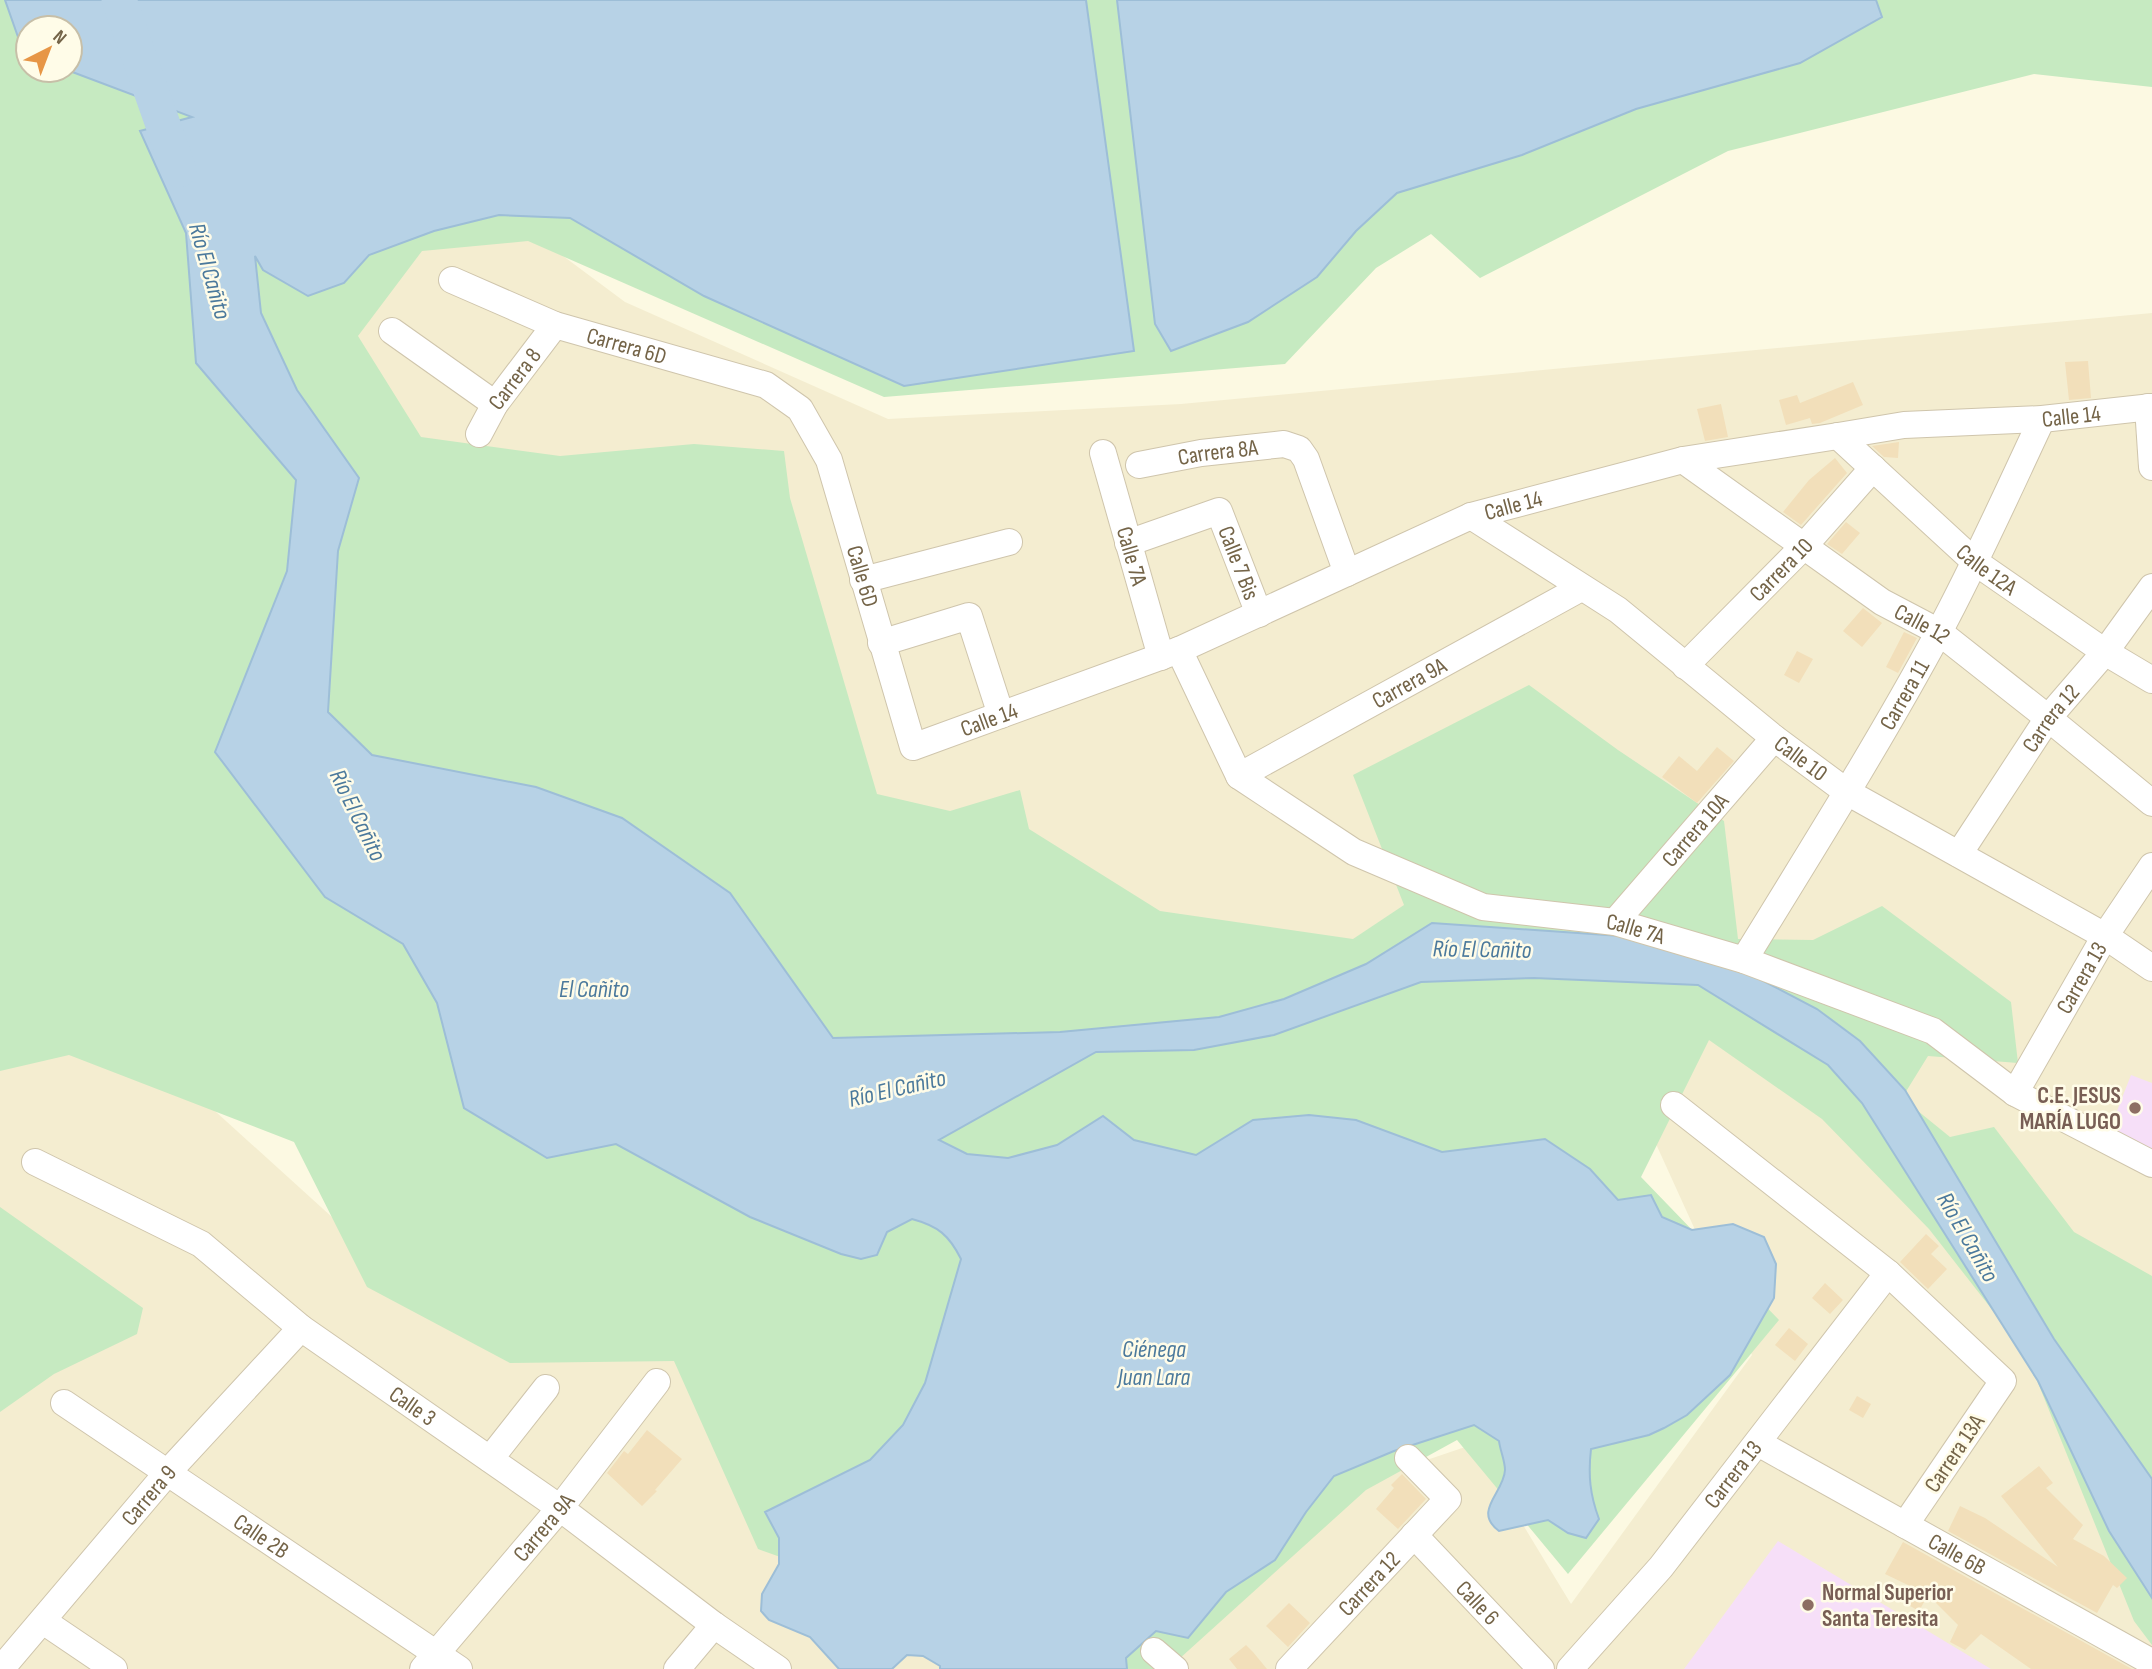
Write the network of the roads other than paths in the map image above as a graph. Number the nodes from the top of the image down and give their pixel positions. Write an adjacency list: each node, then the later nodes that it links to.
1 (452, 280): 2 (street, Carrera 6D)
2 (555, 325): 4 (street, Carrera 8); 6 (street, Carrera 6D)
3 (392, 331): 4 (street)
4 (495, 404): 8 (street, Carrera 8)
5 (2150, 407): 7 (street, Calle 14); 13 (street)
6 (800, 409): 21 (street, Calle 6D)
7 (2042, 419): 9 (street, Calle 14); 19 (street, Carrera 11)
8 (479, 434)
9 (1838, 436): 11 (street, Calle 14); 14 (street, Calle 12A)
10 (1102, 453): 17 (street, Calle 7A)
11 (1683, 460): 15 (street, Calle 14); 18 (street, Calle 12)
12 (1139, 465): 20 (street, Carrera 8A)
13 (2152, 467)
14 (1873, 468): 18 (street, Carrera 10); 19 (street, Calle 12A)
15 (1471, 516): 20 (street, Calle 14); 23 (street, Calle 10)
16 (1009, 542): 21 (street)
17 (1128, 543): 24 (street, Calle 7 Bis); 28 (street, Calle 7A)
18 (1804, 546): 25 (street, Calle 12); 29 (street, Carrera 10)
19 (1975, 562): 25 (street, Carrera 11); 27 (street, Calle 12A)
20 (1347, 573): 24 (street, Calle 14)
21 (863, 580): 26 (street, Calle 6D)
22 (2152, 587): 27 (street, Carrera 12)
23 (1581, 588): 29 (street, Calle 10); 35 (street, Carrera 9A)
24 (1259, 614): 28 (street, Calle 14)
25 (1939, 632): 32 (street, Calle 12); 36 (street, Carrera 11)
26 (881, 643): 31 (street); 34 (street, Calle 6D)
27 (2105, 652): 30 (street, Calle 12A); 32 (street, Carrera 12)
28 (1170, 654): 31 (street, Calle 14); 35 (street, Calle 7A)
29 (1685, 666): 33 (street, Calle 10)
30 (2152, 680)
31 (1001, 715): 34 (street, Calle 14)
32 (2048, 718): 37 (street, Calle 12); 38 (street, Carrera 12)
33 (1774, 738): 36 (street, Calle 10); 40 (street, Carrera 10A)
34 (913, 747)
35 (1239, 776): 40 (street, Calle 7A)
36 (1847, 792): 38 (street, Calle 10); 42 (street, Carrera 11)
37 (2152, 803)
38 (1959, 854): 41 (street, Calle 10)
39 (2152, 866): 41 (street, Carrera 13)
40 (1615, 922): 42 (street, Calle 7A)
41 (2105, 936): 43 (street, Calle 10); 44 (street, Carrera 13)
42 (1744, 960): 44 (street, Calle 7A)
43 (2152, 968)
44 (2015, 1093): 47 (street, Calle 7A)
45 (1674, 1105): 48 (street)
46 (35, 1161): 49 (street, Calle 3)
47 (2152, 1164)
48 (1888, 1273): 53 (street, Carrera 13); 58 (street, Carrera 13A)
49 (301, 1328): 55 (street, Calle 3); 56 (street, Carrera 9)
50 (657, 1382): 57 (street, Carrera 9A)
51 (546, 1388): 55 (street)
52 (64, 1403): 56 (street, Calle 2B)
53 (1758, 1443): 58 (street, Calle 6B); 72 (street, Carrera 13)
54 (1408, 1458): 59 (street, Carrera 12)
55 (490, 1459): 57 (street, Calle 3)
56 (168, 1472): 60 (street, Carrera 9); 64 (street, Calle 2B)
57 (560, 1508): 61 (street, Calle 3); 64 (street, Carrera 9A)
58 (1905, 1525): 73 (street, Calle 6B)
59 (1414, 1535): 70 (street, Carrera 12); 71 (street, Calle 6)
60 (43, 1621): 63 (street, Carrera 9); 65 (street)
61 (714, 1625): 67 (street); 68 (street, Calle 3)
62 (1154, 1651): 69 (street)
63 (6, 1652)
64 (429, 1661): 66 (street, Calle 2B)
65 (114, 1669)
66 (459, 1669)
67 (677, 1669)
68 (778, 1669)
69 (1175, 1669)
70 (1289, 1669)
71 (1541, 1669)
72 (1570, 1669)
73 (2151, 1669)

